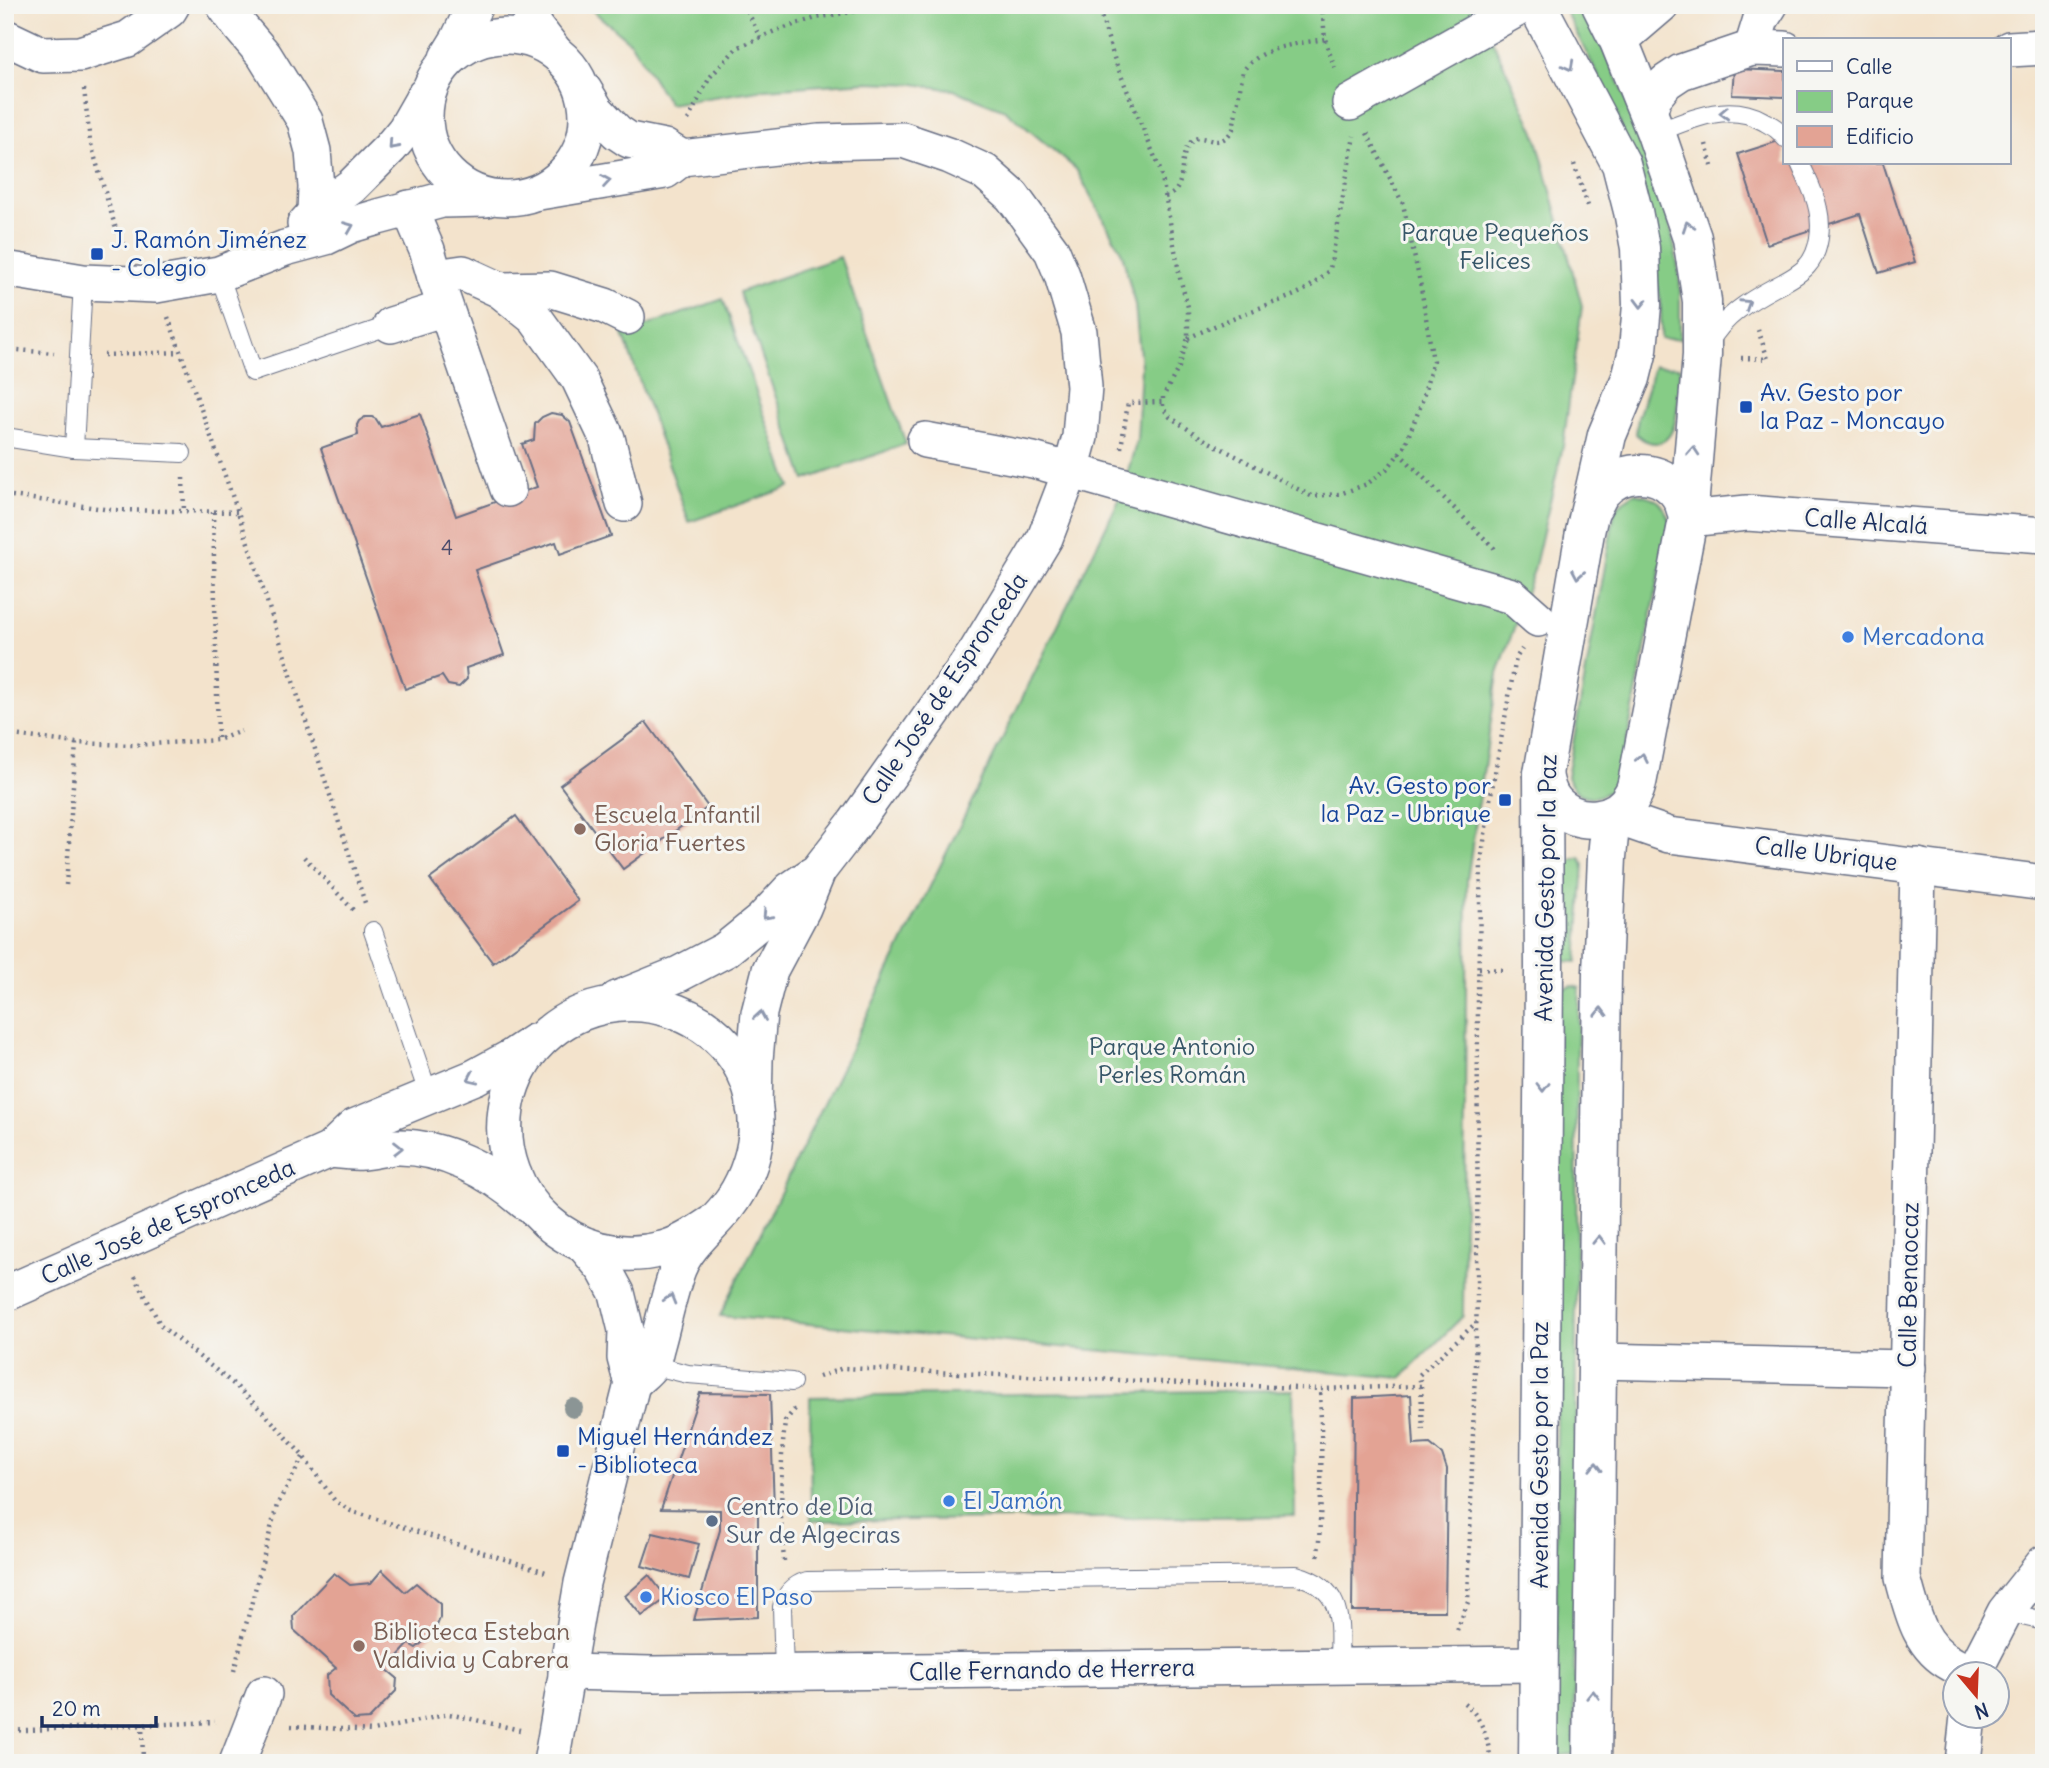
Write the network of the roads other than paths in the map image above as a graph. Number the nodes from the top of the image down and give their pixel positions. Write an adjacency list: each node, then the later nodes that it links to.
1 (172, 5): 10 (street)
2 (224, 5): 26 (street)
3 (475, 5): 16 (street)
4 (528, 5): 15 (street)
5 (1524, 5): 18 (street)
6 (1537, 5): 43 (main road, Avenida Gesto por la Paz, one-way to 43)
7 (1601, 5): 11 (main road)
8 (1661, 5): 11 (street)
9 (1770, 5): 13 (street)
10 (5, 37)
11 (1619, 41): 19 (main road)
12 (2044, 47): 14 (street)
13 (1768, 48): 19 (street)
14 (2010, 49)
15 (554, 51): 16 (street); 17 (street)
16 (434, 78): 24 (street); 26 (street, one-way to 26)
17 (580, 84): 21 (street); 23 (street)
18 (1354, 109)
19 (1652, 124): 20 (lane, one-way to 19); 35 (main road, one-way to 19)
20 (1783, 135)
21 (682, 158): 23 (street, Calle José de Espronceda, one-way to 21); 40 (street, Calle José de Espronceda)
22 (1800, 164): 35 (lane, one-way to 22)
23 (539, 192): 24 (street)
24 (497, 198): 25 (street)
25 (409, 208): 27 (street, one-way to 25); 32 (street)
26 (315, 213): 27 (street)
27 (285, 248): 29 (street)
28 (5, 269): 30 (street)
29 (219, 274): 30 (street); 34 (lane)
30 (83, 282): 38 (lane)
31 (500, 290): 32 (street); 33 (street); 42 (street)
32 (440, 292): 34 (street); 41 (street)
33 (627, 317)
34 (391, 325)
35 (1702, 355): 44 (main road, one-way to 35)
36 (5, 437): 38 (lane)
37 (925, 440): 40 (street)
38 (74, 448): 39 (lane)
39 (182, 453)
40 (1071, 470): 46 (street); 50 (street, Calle José de Espronceda)
41 (508, 489)
42 (624, 504)
43 (1592, 507): 44 (main road); 47 (main road, Avenida Gesto por la Paz, one-way to 47)
44 (1688, 519): 45 (street, Calle Alcalá); 48 (main road, one-way to 44)
45 (2044, 535)
46 (1538, 619)
47 (1543, 774): 48 (main road); 71 (main road, Avenida Gesto por la Paz, one-way to 71)
48 (1611, 815): 49 (street, Calle Ubrique); 62 (main road, one-way to 48)
49 (1918, 866): 51 (street, Calle Ubrique); 63 (street, Calle Benaocaz)
50 (818, 871): 53 (street, Calle José de Espronceda, one-way to 53); 56 (street, Calle José de Espronceda, one-way to 50)
51 (2044, 883)
52 (373, 931): 55 (lane)
53 (598, 1007): 54 (street, Calle José de Espronceda); 56 (street)
54 (551, 1030): 55 (street, Calle José de Espronceda, one-way to 55); 58 (street)
55 (429, 1096): 57 (street, Calle José de Espronceda)
56 (754, 1108): 59 (street, Calle José de Espronceda)
57 (330, 1150): 58 (street, Calle José de Espronceda, one-way to 58); 61 (street, Calle José de Espronceda)
58 (541, 1217): 60 (street)
59 (709, 1225): 60 (street); 64 (street, one-way to 59)
60 (584, 1245): 64 (street)
61 (5, 1294)
62 (1597, 1361): 63 (street); 80 (main road, one-way to 62)
63 (1908, 1367): 69 (street, Calle Benaocaz)
64 (641, 1374): 65 (lane); 73 (street)
65 (792, 1382)
66 (2044, 1563): 67 (street)
67 (2005, 1612): 68 (lane); 70 (street)
68 (2044, 1621)
69 (1946, 1660)
70 (1980, 1660)
71 (1538, 1664): 72 (street, Calle Fernando de Herrera); 79 (main road, Avenida Gesto por la Paz)
72 (1339, 1667): 74 (street, Calle Fernando de Herrera); 74 (lane)
73 (566, 1672): 74 (street, Calle Fernando de Herrera); 78 (street)
74 (784, 1673)
75 (264, 1694): 77 (street)
76 (1967, 1730): 81 (street)
77 (237, 1763)
78 (551, 1763)
79 (1538, 1763)
80 (1592, 1763)
81 (1963, 1763)

